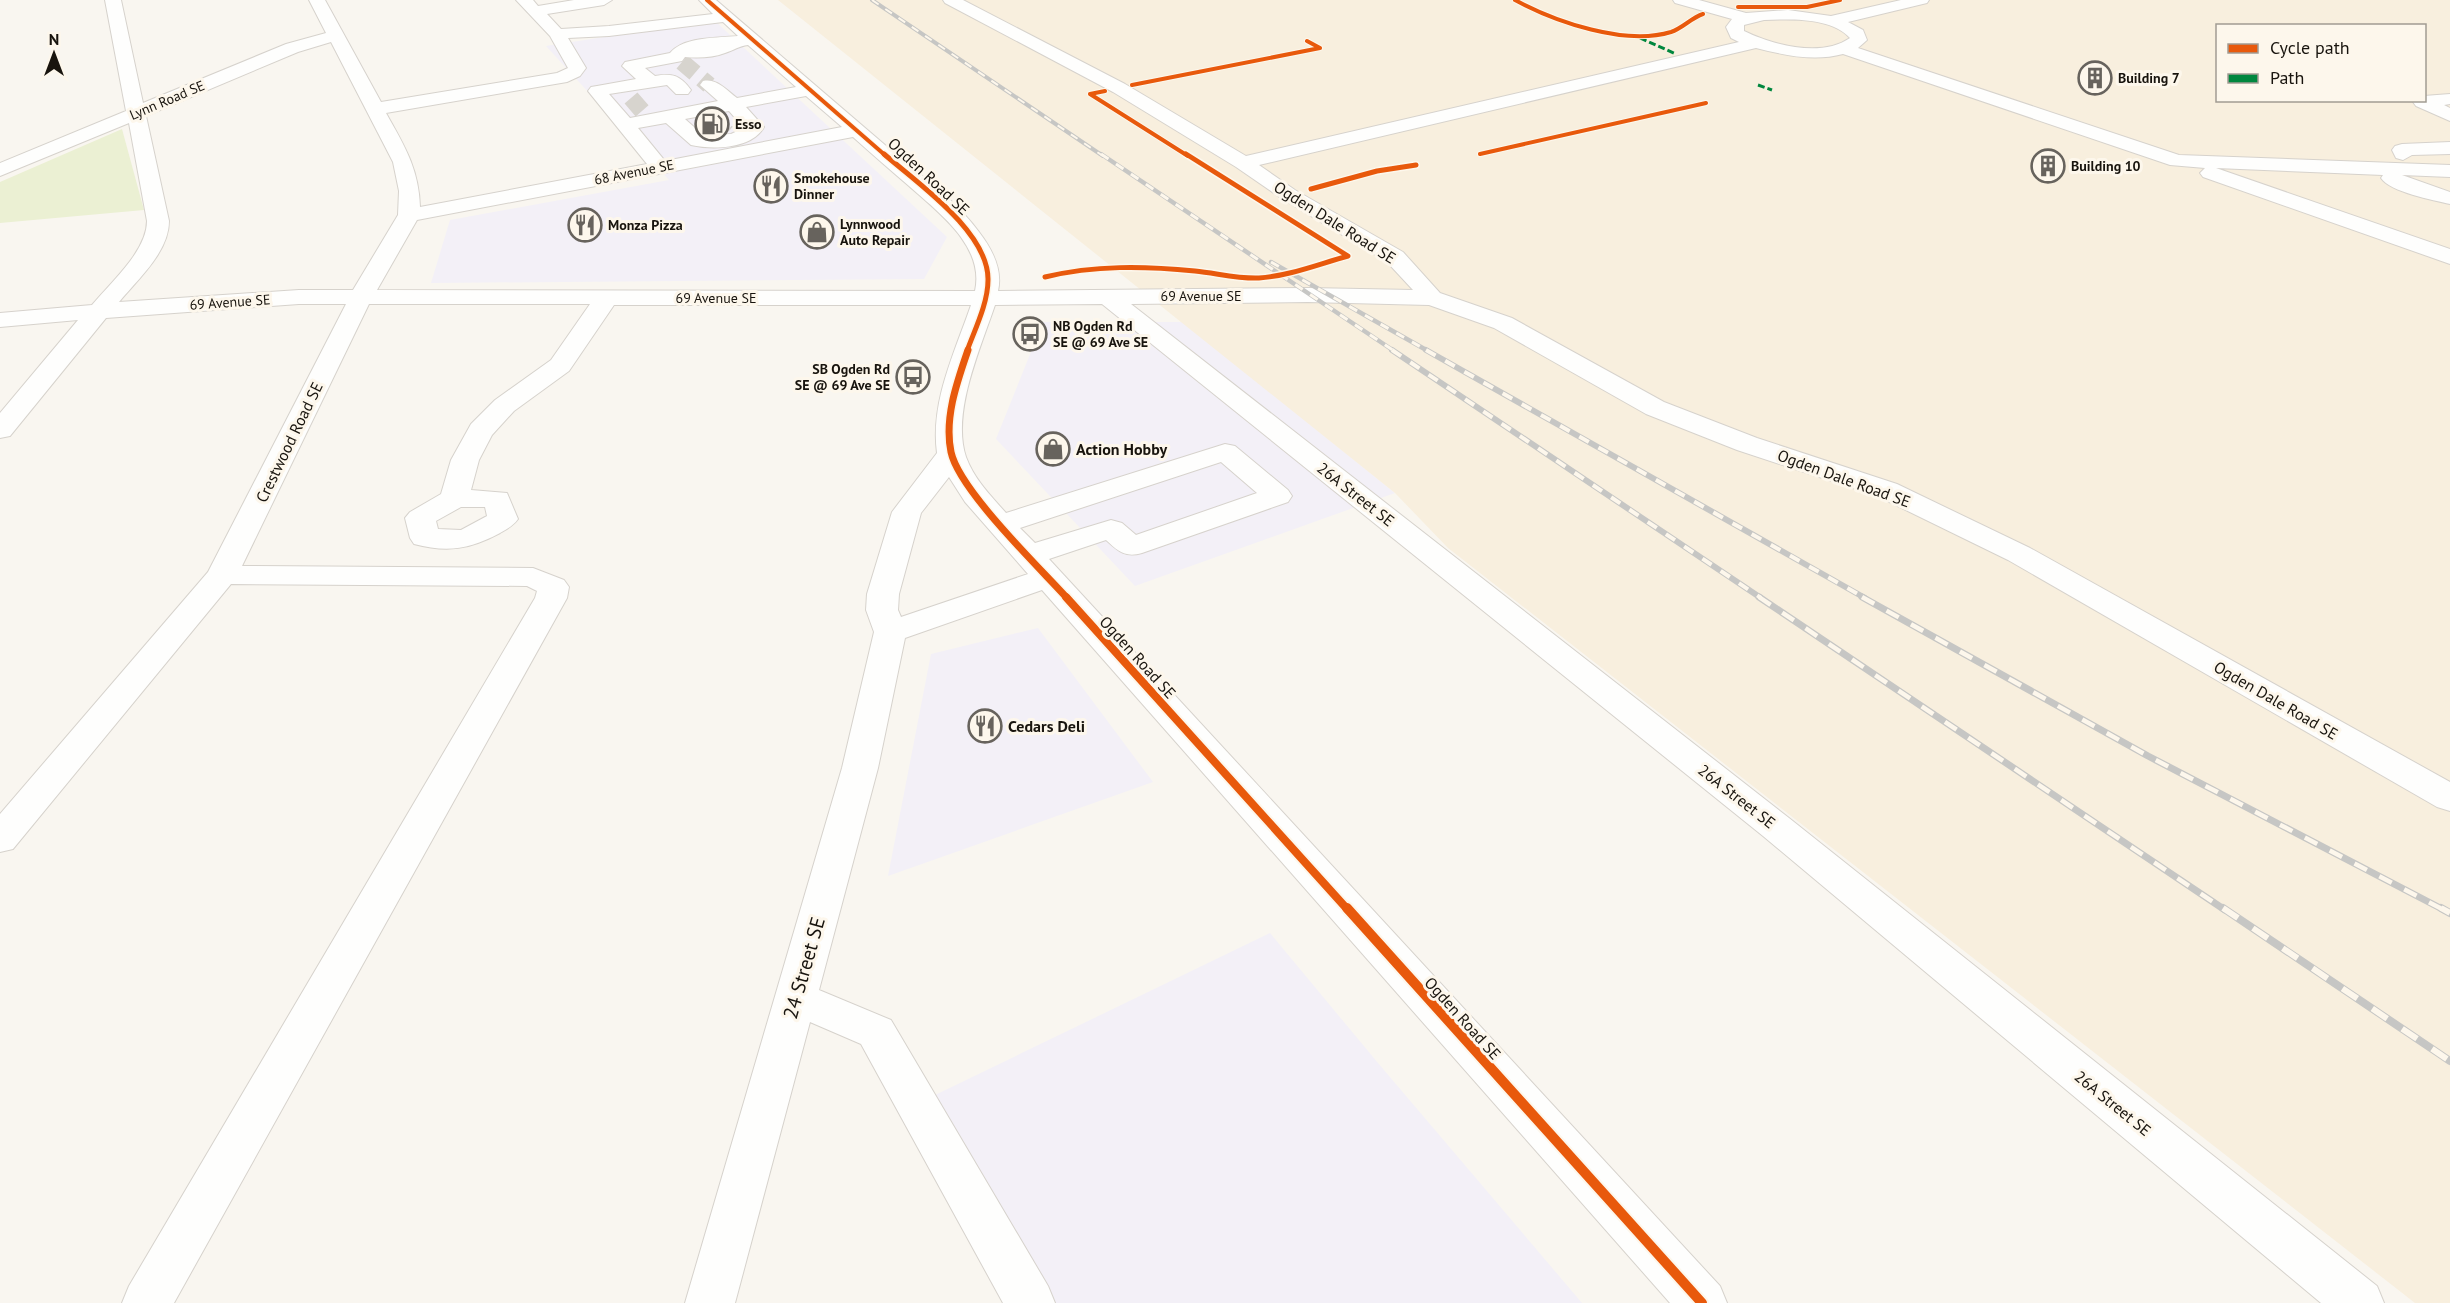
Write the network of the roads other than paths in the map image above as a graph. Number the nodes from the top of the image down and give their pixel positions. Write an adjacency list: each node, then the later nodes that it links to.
1 (113, 0): 29 (street)
2 (317, 0): 13 (street)
3 (604, 0): 8 (street)
4 (707, 0): 9 (street, Ogden Road SE)
5 (951, 0): 42 (street, Ogden Dale Road SE)
6 (1680, 0): 10 (street)
7 (1921, 0): 11 (street)
8 (530, 6): 12 (street)
9 (727, 17): 12 (street); 14 (street, Ogden Road SE)
10 (1746, 18): 11 (street); 15 (street)
11 (1831, 21): 16 (street)
12 (557, 34): 28 (street)
13 (335, 36): 28 (street); 29 (street, Lynn Road SE)
14 (754, 39): 18 (street); 21 (street, Ogden Road SE)
15 (1755, 43): 16 (street); 42 (street)
16 (1844, 49): 41 (street)
17 (616, 53): 18 (street)
18 (631, 66): 19 (street)
19 (651, 82): 22 (street); 27 (street)
20 (709, 85): 26 (street)
21 (812, 89): 26 (street); 33 (street, Ogden Road SE)
22 (691, 99): 26 (street); 31 (street)
23 (2450, 99): 25 (street)
24 (2422, 102): 30 (street)
25 (2426, 102)
26 (733, 104): 35 (street)
27 (636, 105): 31 (street); 32 (street); 32 (street)
28 (374, 110): 50 (street)
29 (135, 114): 46 (street, Lynn Road SE); 57 (street)
30 (2450, 115)
31 (670, 116): 34 (street)
32 (625, 125): 39 (street)
33 (859, 130): 35 (street, 68 Avenue SE); 55 (street, Ogden Road SE)
34 (698, 141): 35 (street); 39 (street)
35 (736, 142): 44 (street, 68 Avenue SE)
36 (2294, 144): 43 (street)
37 (2450, 148): 40 (street)
38 (2380, 149): 40 (street)
39 (646, 150): 44 (street)
40 (2402, 150): 47 (street)
41 (2177, 161): 43 (street); 51 (street)
42 (1243, 163): 56 (street, Ogden Dale Road SE)
43 (2264, 165): 45 (street)
44 (660, 167): 50 (street, 68 Avenue SE)
45 (2368, 168): 47 (street); 49 (street)
46 (0, 170)
47 (2406, 170): 48 (street)
48 (2450, 171)
49 (2450, 198)
50 (409, 215): 52 (street, Crestwood Road SE)
51 (2450, 257)
52 (361, 297): 54 (street, 69 Avenue SE); 57 (street, 69 Avenue SE); 66 (street, Crestwood Road SE)
53 (1108, 297): 55 (street, 69 Avenue SE); 56 (street, 69 Avenue SE); 75 (street, 26A Street SE)
54 (606, 298): 55 (street, 69 Avenue SE); 61 (street)
55 (985, 298): 60 (street, Ogden Road SE)
56 (1432, 298): 68 (street, Ogden Dale Road SE)
57 (96, 311): 58 (street, 69 Avenue SE); 59 (street)
58 (0, 320)
59 (0, 430)
60 (951, 453): 63 (street, Ogden Road SE); 67 (street, 24 Street SE)
61 (455, 498)
62 (1080, 498): 63 (street); 64 (street); 64 (street)
63 (1000, 524): 65 (street, Ogden Road SE)
64 (1111, 529): 65 (street)
65 (1038, 566): 67 (street); 74 (street, Ogden Road SE)
66 (222, 575): 69 (street, Crestwood Road SE); 71 (street)
67 (890, 632): 70 (street, 24 Street SE)
68 (2450, 798)
69 (0, 839)
70 (795, 998): 72 (street, 24 Street SE); 73 (street)
71 (147, 1303)
72 (710, 1303)
73 (1030, 1303)
74 (1702, 1303)
75 (2359, 1303)

